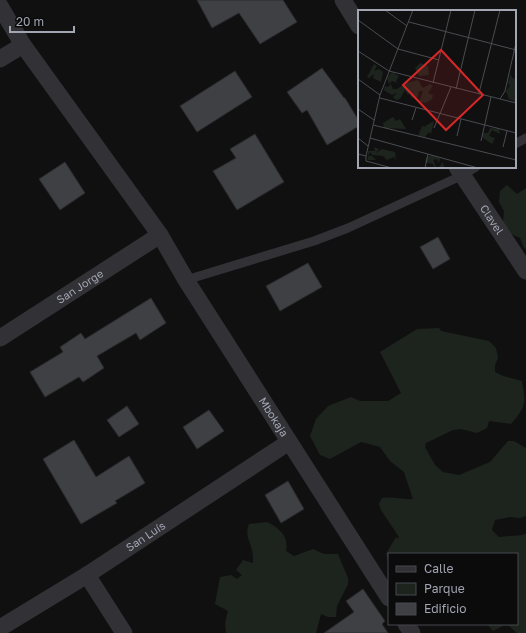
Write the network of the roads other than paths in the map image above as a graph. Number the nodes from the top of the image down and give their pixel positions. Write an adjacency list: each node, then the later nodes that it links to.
1 (343, 0): 3 (street)
2 (0, 6): 4 (street, Mbokaja)
3 (358, 24)
4 (24, 45): 5 (street); 9 (street, Mbokaja)
5 (0, 59)
6 (526, 138): 7 (lane)
7 (516, 143)
8 (466, 170): 10 (street, Clavel); 11 (lane)
9 (160, 235): 11 (street, Mbokaja); 12 (street, San Jorge)
10 (526, 271)
11 (186, 280): 13 (street, Mbokaja)
12 (0, 338)
13 (289, 442): 14 (street, San Luís); 15 (street, Mbokaja)
14 (87, 575): 16 (street, San Luís); 17 (street)
15 (388, 596)
16 (0, 628)
17 (124, 633)

